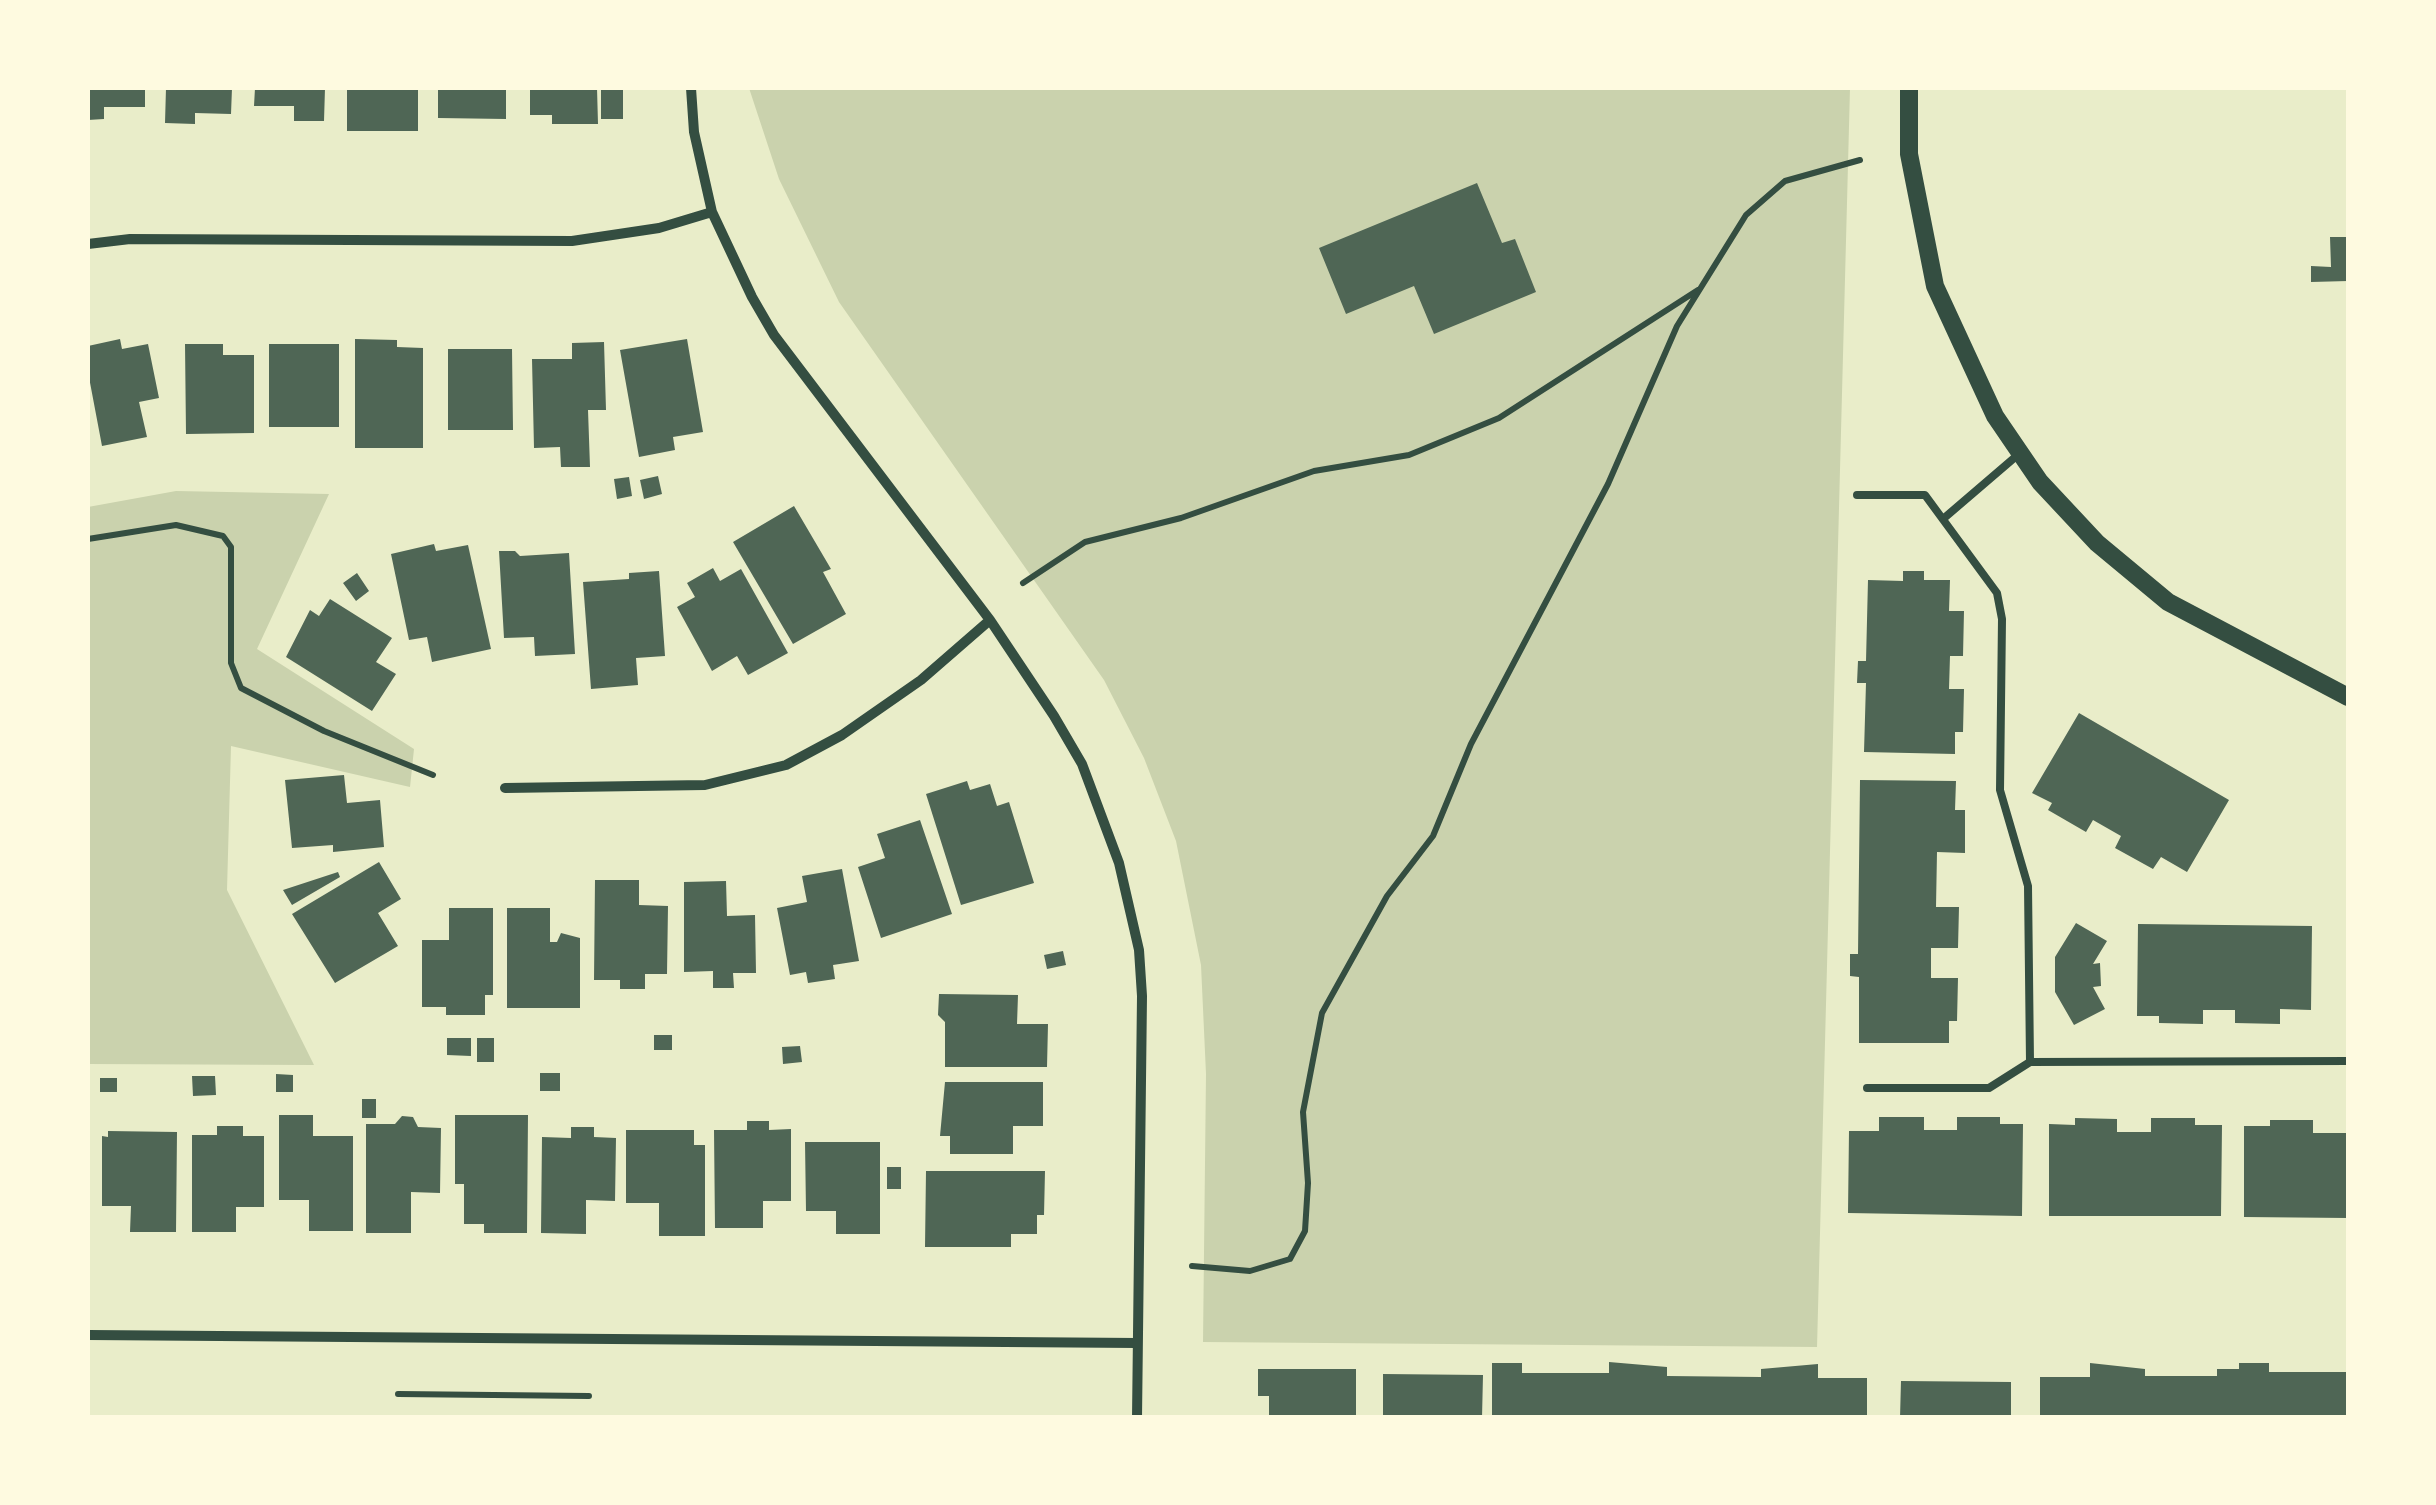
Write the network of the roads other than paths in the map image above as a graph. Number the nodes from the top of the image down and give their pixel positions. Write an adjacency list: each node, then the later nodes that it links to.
1 (691, 88): 3 (street)
2 (1909, 88): 5 (street)
3 (712, 212): 4 (street); 8 (street)
4 (88, 244)
5 (2020, 453): 7 (lane); 9 (street)
6 (1857, 495): 7 (lane)
7 (1943, 519): 12 (lane)
8 (990, 620): 10 (street); 15 (street)
9 (2348, 697)
10 (505, 788)
11 (2348, 1061): 12 (lane)
12 (2030, 1062): 13 (lane)
13 (1867, 1088)
14 (88, 1335): 15 (street)
15 (1137, 1343): 16 (street)
16 (1136, 1418)

